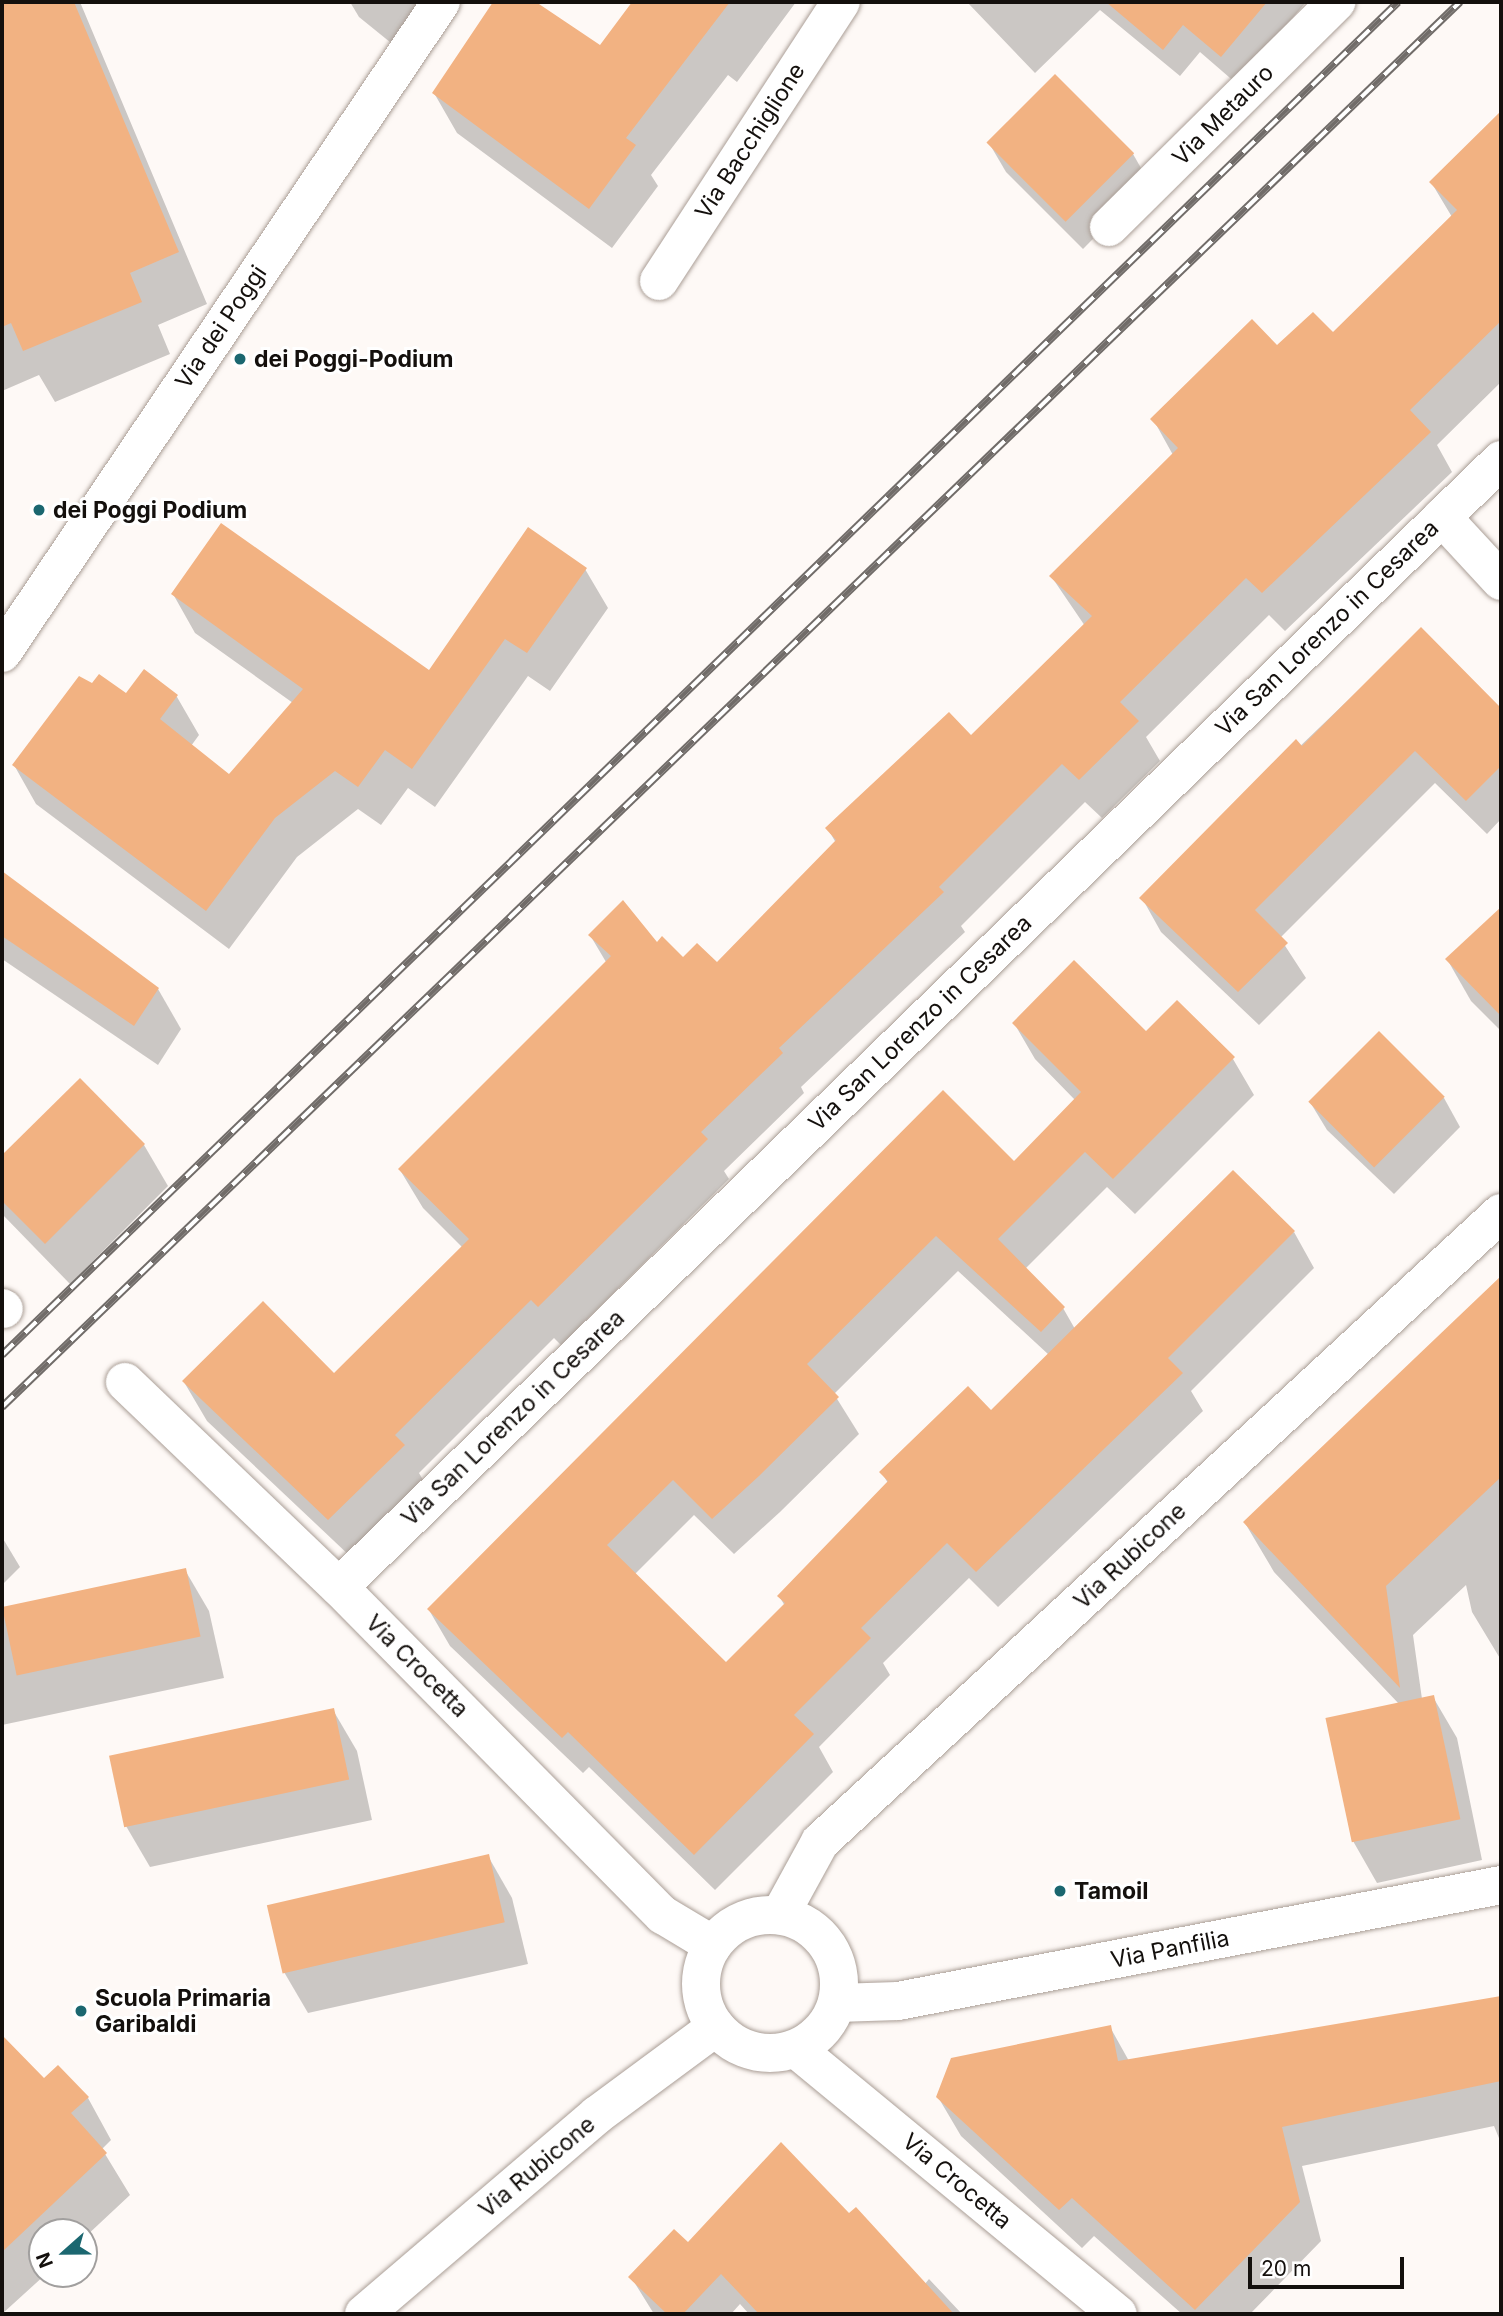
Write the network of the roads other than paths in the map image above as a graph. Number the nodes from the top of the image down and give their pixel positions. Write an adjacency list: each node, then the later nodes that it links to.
1 (441, 2): 9 (street, Via dei Poggi)
2 (841, 2): 5 (street, Via Bacchiglione)
3 (1336, 2): 4 (street, Via Metauro)
4 (1109, 227)
5 (659, 281)
6 (1501, 460): 7 (street, Via San Lorenzo in Cesarea)
7 (1442, 517): 8 (street); 12 (street, Via San Lorenzo in Cesarea)
8 (1501, 581)
9 (2, 653)
10 (1501, 1213): 14 (street, Via Rubicone)
11 (125, 1382): 12 (street, Via Crocetta)
12 (339, 1587): 15 (street, Via Crocetta)
13 (1501, 1885): 16 (street, Via Panfilia)
14 (779, 1915): 15 (street); 16 (street)
15 (713, 1945): 17 (street)
16 (838, 2003): 18 (street)
17 (716, 2027): 18 (street); 19 (street, Via Rubicone)
18 (796, 2049): 20 (street, Via Crocetta)
19 (364, 2314)
20 (1118, 2314)

